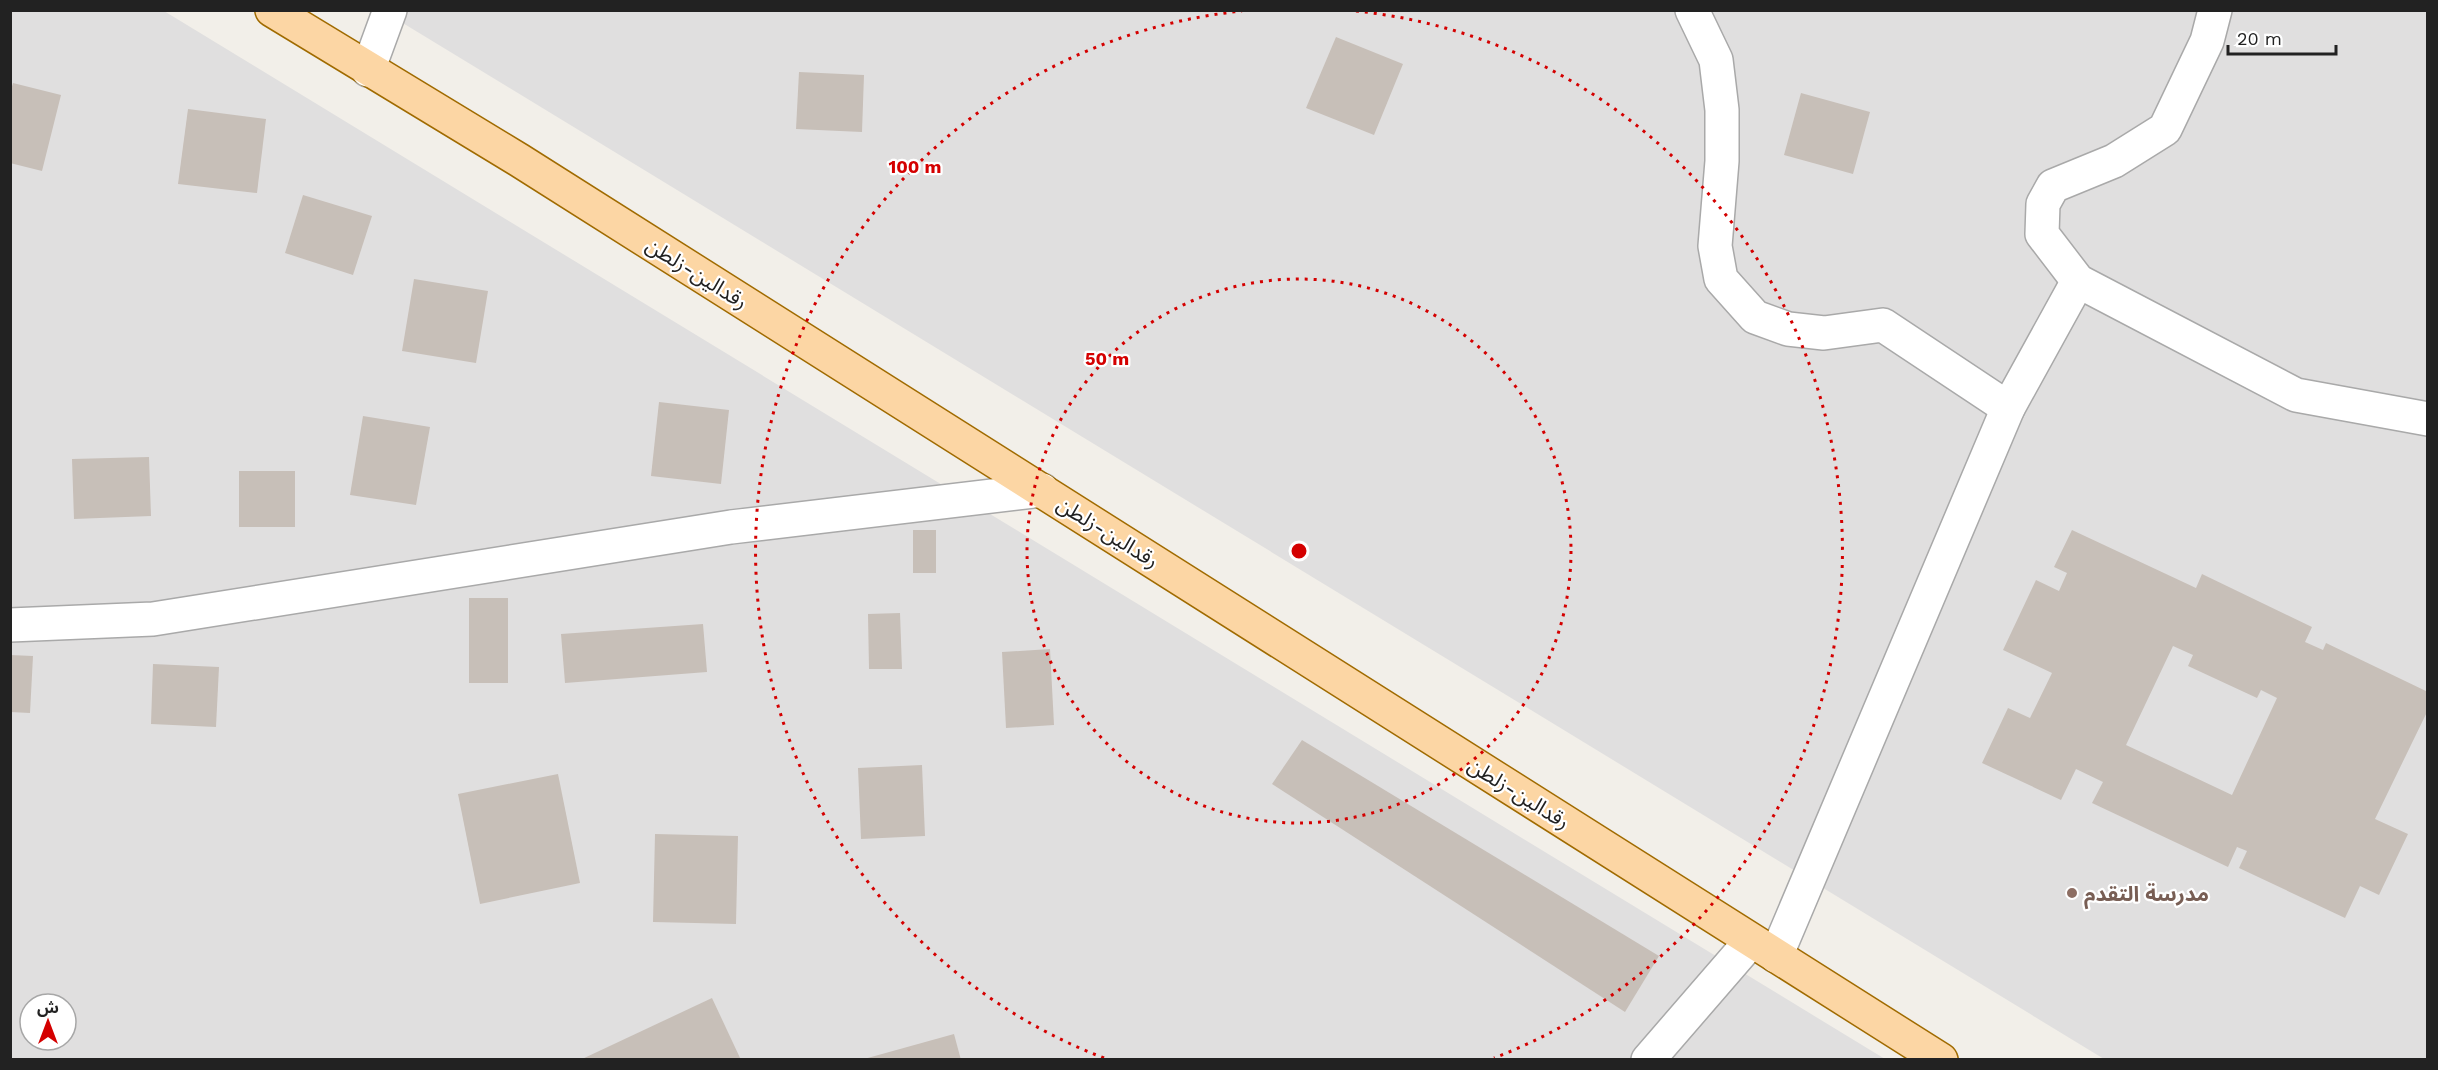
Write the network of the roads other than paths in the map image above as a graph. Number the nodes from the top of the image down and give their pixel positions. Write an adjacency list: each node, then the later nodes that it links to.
1 (272, 10): 5 (main road, رقدالين-زلطن)
2 (390, 10): 5 (street)
3 (1692, 10): 7 (street)
4 (2215, 10): 6 (street)
5 (369, 70): 9 (main road, رقدالين-زلطن)
6 (2078, 281): 7 (street); 8 (street)
7 (2008, 408): 11 (street)
8 (2427, 419)
9 (1042, 490): 10 (street); 11 (main road, رقدالين-زلطن)
10 (10, 625)
11 (1764, 948): 12 (street); 13 (main road, رقدالين-زلطن)
12 (1648, 1059)
13 (1941, 1059)

